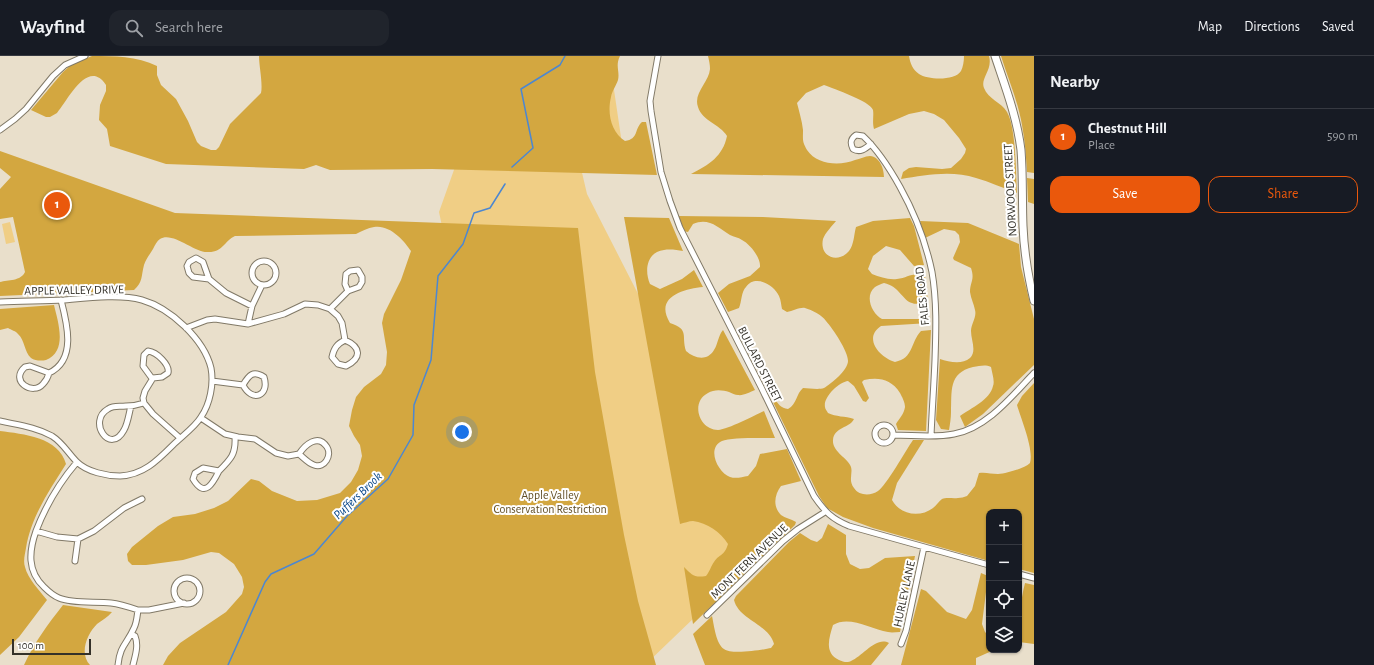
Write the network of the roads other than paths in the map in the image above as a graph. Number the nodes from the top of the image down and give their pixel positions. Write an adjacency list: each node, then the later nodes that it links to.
1 (85, 56): 4 (street)
2 (658, 56): 34 (street, BULLARD STREET)
3 (995, 56): 10 (main road, NORWOOD STREET)
4 (0, 130)
5 (871, 144): 28 (street, FALES ROAD)
6 (209, 279): 6 (street); 12 (street)
7 (262, 285): 7 (street); 12 (street)
8 (348, 291): 13 (street)
9 (61, 300): 11 (street, APPLE VALLEY DRIVE); 15 (street, APPLE VALLEY DRIVE); 17 (street)
10 (1034, 301)
11 (0, 302)
12 (252, 306): 14 (street)
13 (330, 309): 14 (street); 16 (street)
14 (248, 324): 15 (street)
15 (186, 328): 20 (street, APPLE VALLEY DRIVE)
16 (345, 340): 16 (street)
17 (49, 373): 17 (street)
18 (1034, 373): 28 (street)
19 (153, 378): 19 (street); 22 (street)
20 (212, 381): 21 (street); 24 (street, APPLE VALLEY DRIVE)
21 (243, 385): 21 (street)
22 (144, 403): 23 (street); 29 (street)
23 (131, 406): 23 (street)
24 (201, 418): 27 (street); 29 (street, APPLE VALLEY DRIVE)
25 (0, 421): 31 (street, APPLE VALLEY DRIVE)
26 (893, 435): 28 (street)
27 (235, 436): 30 (street); 32 (street)
28 (931, 436)
29 (180, 438): 31 (street, APPLE VALLEY DRIVE)
30 (299, 454): 30 (street)
31 (77, 462): 35 (street)
32 (219, 471): 32 (street)
33 (142, 499): 36 (street)
34 (825, 512): 37 (street, BULLARD STREET); 44 (street, MONT FERN AVENUE)
35 (36, 531): 36 (street); 43 (street)
36 (78, 539): 38 (street)
37 (924, 547): 39 (street, BULLARD STREET); 46 (street, HURLEY LANE)
38 (75, 560)
39 (986, 564)
40 (1022, 575): 41 (street)
41 (1034, 578)
42 (184, 604): 42 (street); 43 (street)
43 (138, 610): 45 (street)
44 (707, 615)
45 (131, 634): 47 (street); 48 (street)
46 (901, 644)
47 (118, 665)
48 (133, 665)

